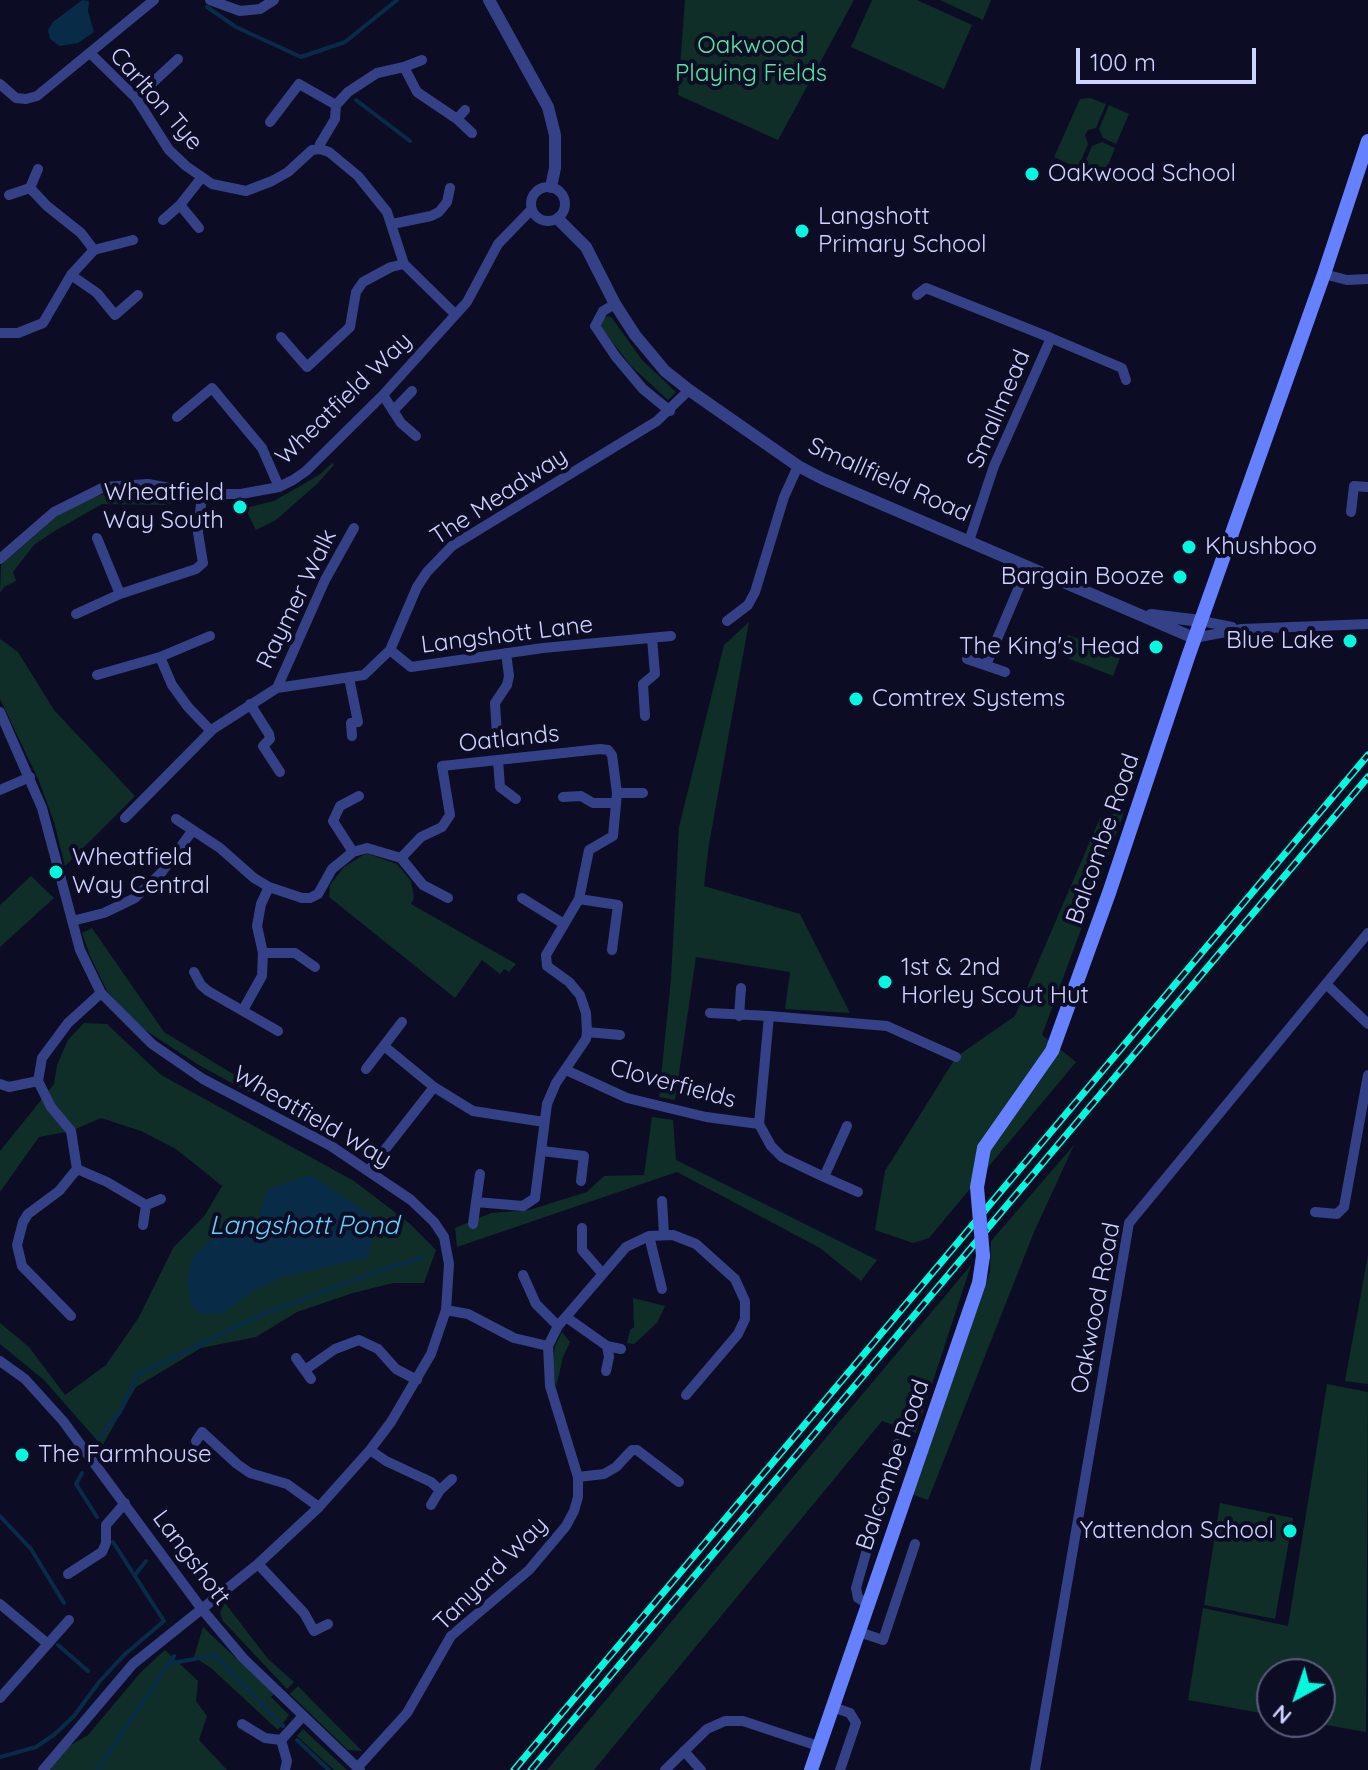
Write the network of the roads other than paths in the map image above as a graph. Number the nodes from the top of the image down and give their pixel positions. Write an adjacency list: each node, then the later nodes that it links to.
1 (154, 0): 5 (street)
2 (210, 0): 3 (street)
3 (274, 0)
4 (489, 0): 20 (street)
5 (91, 54): 9 (street, Carlton Tye); 10 (street, Carlton Tye)
6 (178, 59): 10 (street)
7 (422, 60): 8 (street)
8 (404, 67): 11 (street); 13 (street)
9 (0, 84)
10 (136, 98): 19 (street, Carlton Tye)
11 (336, 105): 14 (street); 17 (street)
12 (465, 110): 13 (street)
13 (457, 119): 15 (street)
14 (270, 122)
15 (472, 133)
16 (1368, 141): 33 (main road, Balcombe Road)
17 (320, 149): 19 (street, Carlton Tye); 28 (street)
18 (38, 169): 21 (street)
19 (202, 177): 24 (street)
20 (551, 187): 25 (street); 26 (street)
21 (30, 188): 23 (street); 31 (street)
22 (450, 188): 28 (street)
23 (9, 195)
24 (180, 205): 27 (street); 29 (street)
25 (531, 210): 26 (street); 39 (street, Wheatfield Way)
26 (558, 219): 38 (street, Smallfield Road)
27 (163, 220)
28 (392, 224): 32 (street)
29 (199, 228)
30 (133, 240): 31 (street)
31 (94, 250): 34 (street)
32 (404, 264): 39 (street); 41 (street)
33 (1324, 274): 35 (street); 65 (main road, Balcombe Road)
34 (71, 275): 37 (street); 40 (street)
35 (1368, 279)
36 (921, 291): 42 (street, Smallmead)
37 (138, 295)
38 (615, 304): 44 (street, Smallfield Road); 48 (street)
39 (455, 314): 46 (street, Wheatfield Way)
40 (0, 333)
41 (281, 337)
42 (1051, 338): 43 (street, Smallmead); 58 (street, Smallmead)
43 (1126, 380)
44 (689, 390): 48 (street, The Meadway); 51 (street, Smallfield Road)
45 (412, 391): 47 (street)
46 (383, 395): 47 (street); 52 (street, Wheatfield Way)
47 (393, 411): 50 (street)
48 (670, 411): 72 (street, The Meadway)
49 (177, 417): 52 (street)
50 (416, 436)
51 (798, 466): 58 (street, Smallfield Road); 64 (street)
52 (279, 487): 54 (street, Wheatfield Way)
53 (1368, 487): 55 (street)
54 (202, 494): 59 (street, Wheatfield Way); 61 (street)
55 (1351, 512)
56 (354, 528): 80 (street, Raymer Walk)
57 (97, 538): 61 (street)
58 (969, 541): 60 (street, Smallfield Road)
59 (2, 551)
60 (1028, 566): 63 (street, Smallfield Road); 76 (street)
61 (120, 594): 62 (street)
62 (76, 614)
63 (1143, 615): 65 (street); 71 (street, Smallfield Road)
64 (727, 621)
65 (1201, 621): 67 (street); 71 (main road, Balcombe Road)
66 (1368, 624): 67 (street)
67 (1242, 629): 71 (street)
68 (210, 636): 74 (street)
69 (671, 636): 70 (street, Langshott Lane)
70 (652, 638): 73 (street, Langshott Lane); 83 (street)
71 (1194, 638): 179 (main road, Balcombe Road, bridge)
72 (390, 650): 73 (street, Langshott Lane); 79 (street, Langshott Lane)
73 (506, 653): 85 (street)
74 (160, 657): 78 (street); 84 (street)
75 (967, 659): 76 (street)
76 (986, 665): 77 (street)
77 (1005, 672)
78 (97, 675)
79 (349, 678): 80 (street, Langshott Lane); 86 (street)
80 (277, 688): 81 (street, Langshott Lane)
81 (250, 704): 84 (street, Langshott Lane); 88 (street)
82 (0, 712): 89 (street, Wheatfield Way)
83 (645, 716)
84 (211, 731): 96 (street, Langshott Lane)
85 (497, 735)
86 (352, 736)
87 (498, 760): 94 (street, Oatlands); 95 (street); 100 (street, Oatlands)
88 (280, 772)
89 (30, 777): 90 (street); 105 (street, Wheatfield Way)
90 (0, 790)
91 (643, 793): 94 (street)
92 (359, 796): 99 (street)
93 (563, 797): 94 (street)
94 (616, 798): 104 (street)
95 (516, 799)
96 (125, 818)
97 (176, 819): 98 (street)
98 (193, 830): 101 (street); 105 (street)
99 (353, 852): 100 (street); 101 (street)
100 (401, 858): 102 (street)
101 (269, 887): 109 (street)
102 (448, 898)
103 (522, 898): 106 (street)
104 (579, 899): 106 (street); 108 (street)
105 (72, 921): 114 (street, Wheatfield Way)
106 (564, 924): 122 (street)
107 (1368, 933): 112 (street, Oakwood Road)
108 (612, 950)
109 (263, 953): 110 (street); 115 (street)
110 (315, 967)
111 (194, 972): 115 (street)
112 (1326, 984): 120 (street); 202 (street, Oakwood Road)
113 (741, 988): 117 (street)
114 (101, 993): 129 (street); 137 (street, Wheatfield Way)
115 (243, 1010): 121 (street)
116 (710, 1013): 117 (street)
117 (739, 1016): 118 (street)
118 (769, 1016): 125 (street); 133 (street, Cloverfields)
119 (402, 1022): 124 (street)
120 (1368, 1024)
121 (278, 1031)
122 (587, 1032): 123 (street); 127 (street)
123 (620, 1035)
124 (384, 1046): 126 (street); 131 (street)
125 (956, 1057)
126 (366, 1069)
127 (566, 1070): 132 (street); 133 (street, Cloverfields)
128 (1368, 1075): 146 (street)
129 (38, 1081): 130 (street); 136 (street)
130 (0, 1084)
131 (434, 1087): 132 (street); 137 (street)
132 (544, 1122): 135 (street)
133 (759, 1124): 139 (street)
134 (847, 1126): 139 (street)
135 (542, 1151): 140 (street); 144 (street)
136 (77, 1169): 145 (street); 156 (street)
137 (369, 1170): 155 (street, Wheatfield Way)
138 (480, 1174): 144 (street)
139 (824, 1177): 141 (street)
140 (581, 1181)
141 (858, 1192)
142 (161, 1199): 145 (street)
143 (662, 1201): 150 (street)
144 (476, 1202): 147 (street)
145 (146, 1205): 148 (street)
146 (1315, 1212)
147 (473, 1224)
148 (143, 1225)
149 (582, 1228): 152 (street)
150 (664, 1234): 151 (street, Tanyard Way); 165 (street, Tanyard Way)
151 (649, 1236): 152 (street, Tanyard Way); 154 (street)
152 (602, 1273): 157 (street, Tanyard Way)
153 (523, 1275): 157 (street)
154 (662, 1289)
155 (446, 1310): 158 (street); 164 (street, Wheatfield Way)
156 (71, 1316)
157 (562, 1322): 158 (street, Tanyard Way); 159 (street)
158 (548, 1346): 169 (street, Tanyard Way)
159 (607, 1346): 160 (street); 163 (street)
160 (621, 1349)
161 (296, 1358): 164 (street)
162 (0, 1361): 173 (street, Langshott)
163 (606, 1371)
164 (417, 1380): 168 (street, Wheatfield Way)
165 (686, 1395)
166 (201, 1433): 175 (street)
167 (897, 1444): 179 (street)
168 (370, 1450): 172 (street); 175 (street, Wheatfield Way)
169 (578, 1477): 171 (street); 194 (street, Tanyard Way)
170 (452, 1479): 172 (street)
171 (679, 1482)
172 (440, 1490): 174 (street)
173 (125, 1503): 178 (street); 181 (street, Langshott)
174 (431, 1505)
175 (319, 1507): 177 (street, Wheatfield Way)
176 (915, 1544): 184 (street)
177 (258, 1564): 181 (street, Wheatfield Way); 183 (street)
178 (68, 1574)
179 (868, 1604): 184 (main road, Balcombe Road)
180 (1, 1607): 185 (street)
181 (201, 1608): 188 (street, Langshott); 193 (street, Wheatfield Way)
182 (69, 1620): 185 (street)
183 (328, 1624)
184 (859, 1632): 187 (main road, Balcombe Road)
185 (48, 1644): 186 (street)
186 (0, 1698)
187 (832, 1707): 191 (main road, Balcombe Road); 201 (street)
188 (303, 1716): 190 (street); 194 (street, Langshott)
189 (242, 1724): 190 (street)
190 (281, 1740): 197 (street)
191 (818, 1746): 192 (street); 200 (main road, Balcombe Road)
192 (684, 1751): 198 (street); 199 (street)
193 (57, 1753): 195 (street); 196 (street)
194 (359, 1769)
195 (33, 1770)
196 (43, 1770)
197 (285, 1770)
198 (665, 1770)
199 (701, 1770)
200 (811, 1770)
201 (840, 1770)
202 (1035, 1770)

